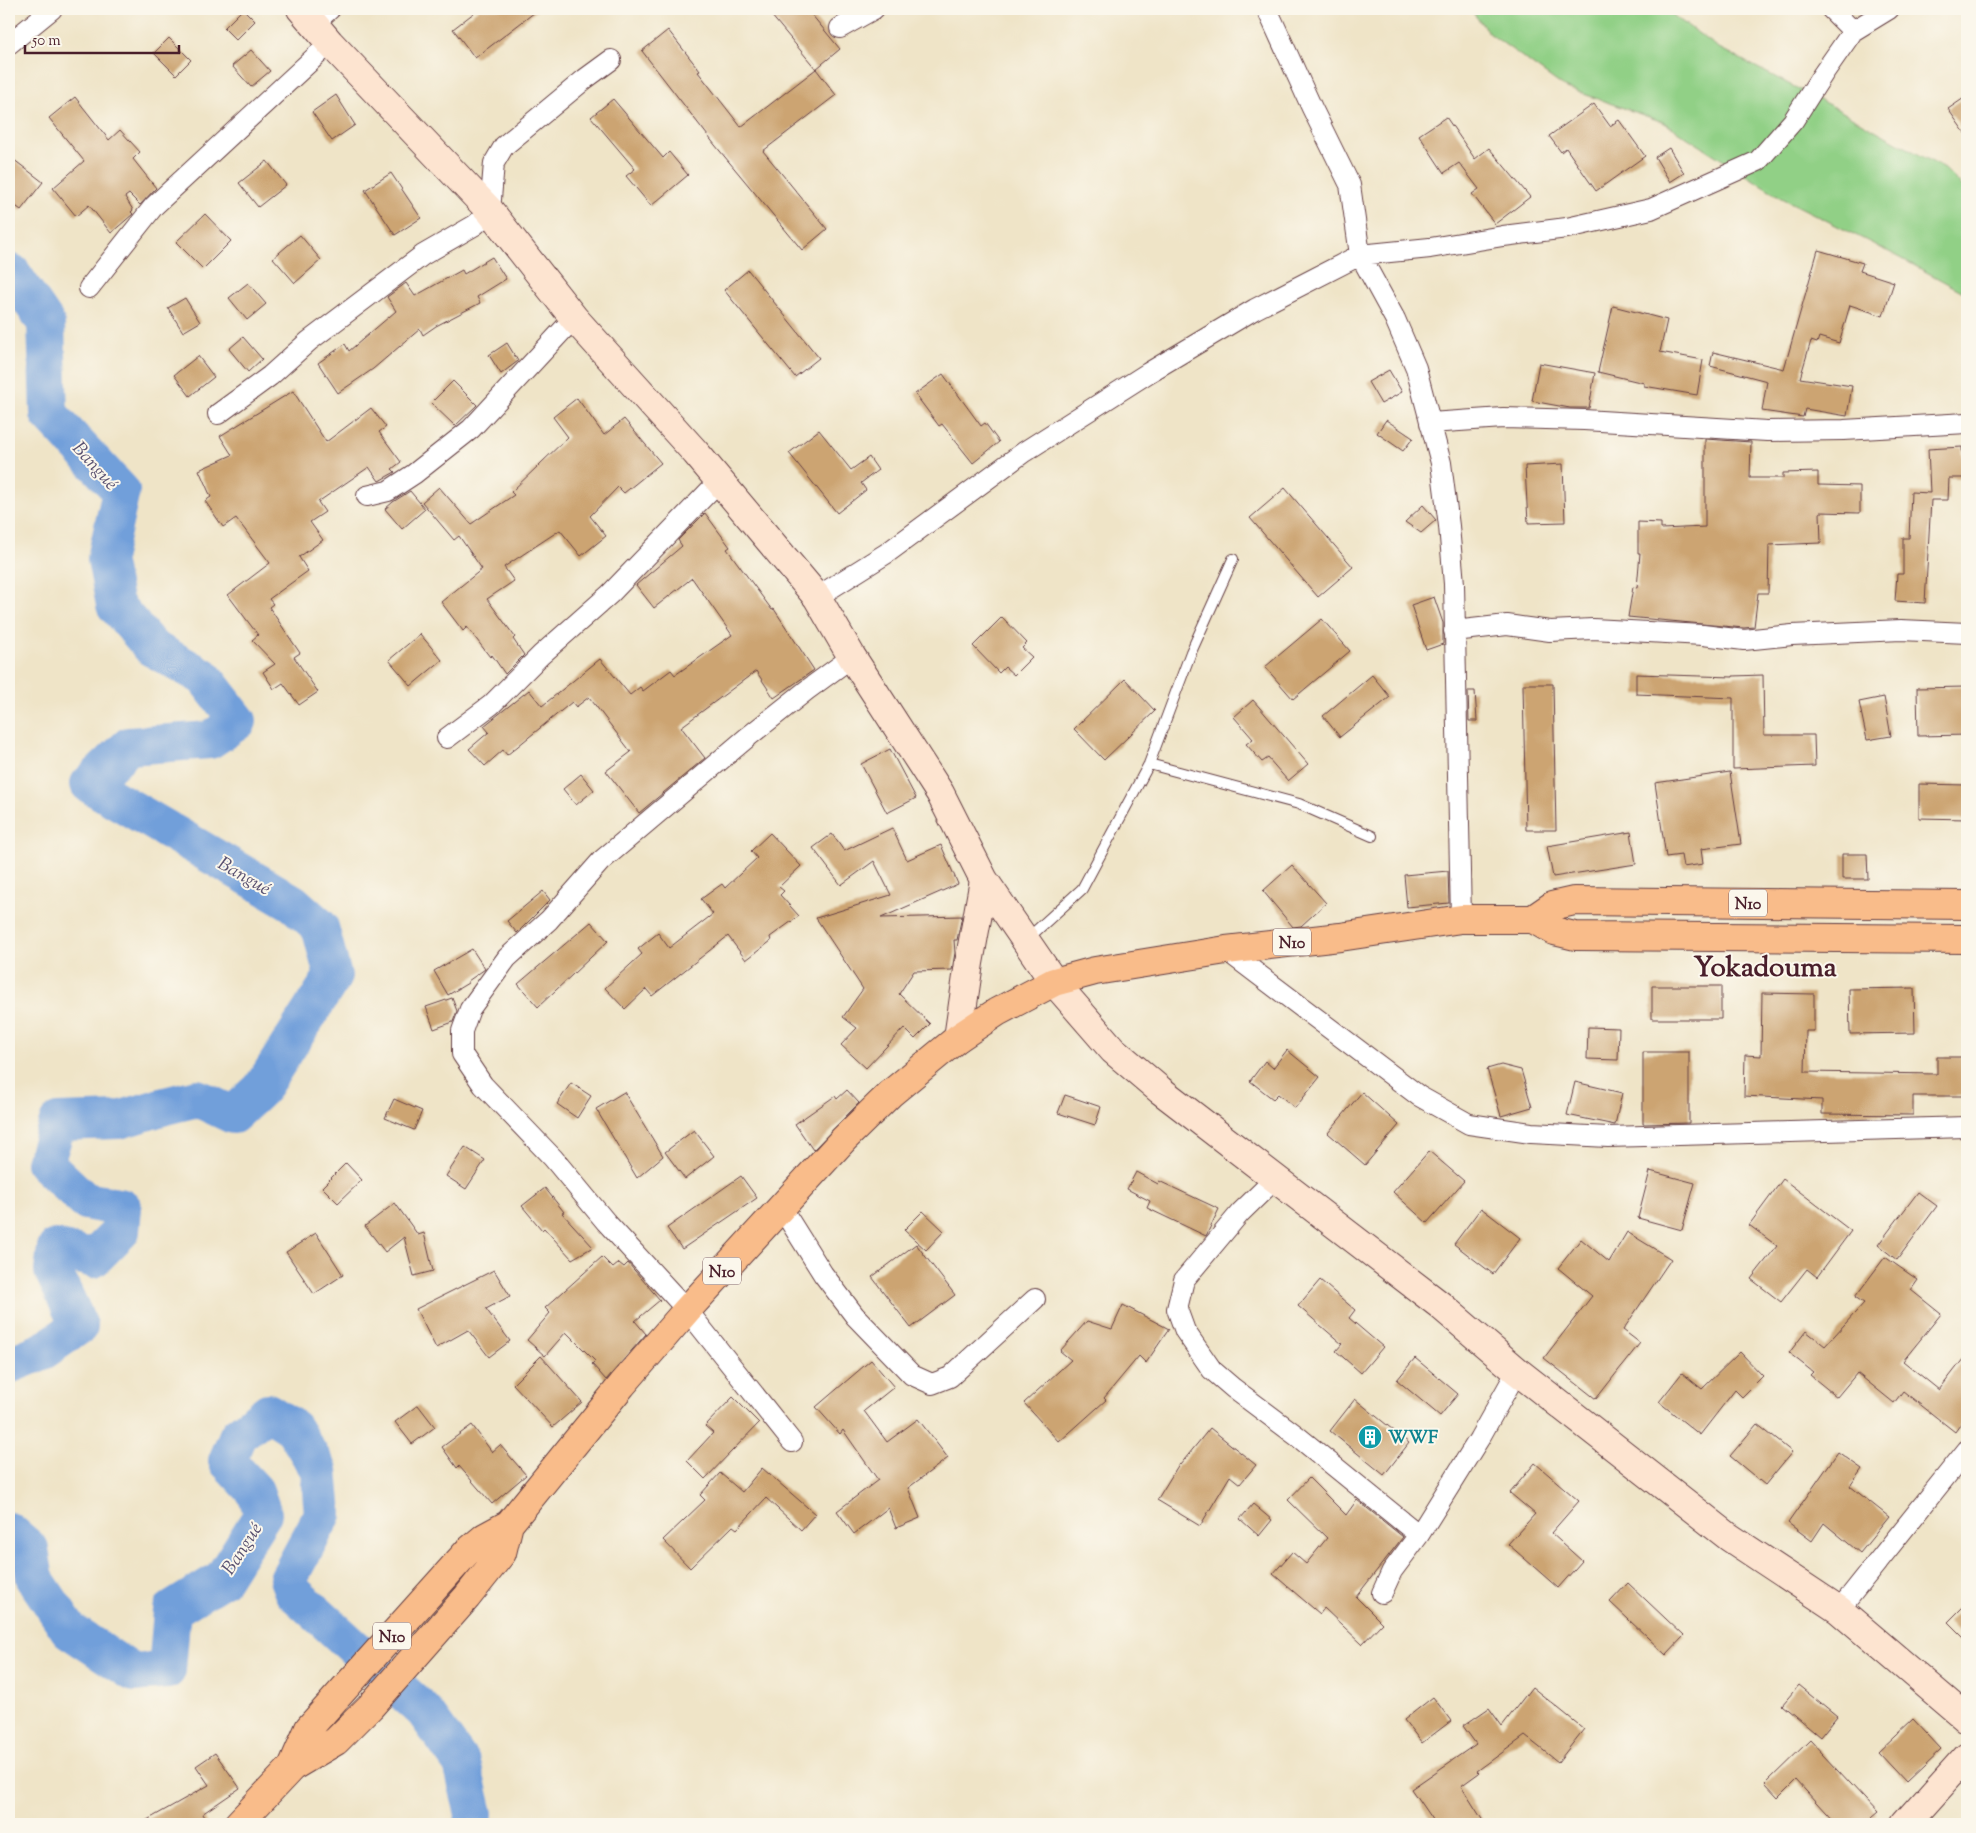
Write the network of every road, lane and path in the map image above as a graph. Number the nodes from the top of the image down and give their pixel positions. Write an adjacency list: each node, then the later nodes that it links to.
1 (52, 9): 9 (street)
2 (874, 9): 7 (street)
3 (1267, 9): 12 (street)
4 (1831, 9): 8 (street)
5 (1889, 9): 8 (street)
6 (318, 21): 11 (main road); 13 (street)
7 (840, 28)
8 (1853, 32): 12 (street)
9 (9, 44)
10 (611, 60): 11 (street)
11 (490, 211): 14 (main road); 15 (street)
12 (1360, 255): 16 (street); 21 (street)
13 (89, 288)
14 (574, 318): 18 (main road); 19 (street)
15 (218, 414)
16 (1430, 423): 17 (street); 22 (street)
17 (1967, 424)
18 (720, 481): 21 (main road); 25 (street)
19 (367, 496)
20 (1233, 559): 26 (lane)
21 (817, 597): 24 (main road)
22 (1454, 631): 23 (street); 30 (street)
23 (1967, 634)
24 (852, 657): 28 (main road); 41 (street)
25 (448, 738)
26 (1149, 764): 27 (lane); 33 (lane)
27 (1372, 836)
28 (984, 880): 33 (main road); 36 (main road)
29 (1967, 905): 31 (highway, N10)
30 (1461, 919): 31 (highway, N10); 34 (highway, N10)
31 (1533, 919): 32 (highway, N10)
32 (1967, 939)
33 (1026, 941): 35 (main road)
34 (1226, 950): 35 (highway, N10); 37 (street)
35 (1054, 982): 36 (highway, N10); 38 (main road)
36 (958, 1038): 39 (highway, N10)
37 (1967, 1126)
38 (1275, 1179): 42 (main road); 46 (street)
39 (781, 1207): 40 (street); 41 (highway, N10)
40 (1035, 1299)
41 (686, 1310): 43 (street); 45 (highway, N10)
42 (1516, 1371): 46 (street); 48 (main road)
43 (792, 1442)
44 (1967, 1450): 48 (street)
45 (509, 1524): 51 (highway, N10); 51 (highway, N10)
46 (1419, 1536): 47 (street)
47 (1382, 1593)
48 (1839, 1610): 49 (main road)
49 (1967, 1720)
50 (1967, 1756): 53 (main road)
51 (292, 1767): 52 (highway, N10)
52 (238, 1824)
53 (1906, 1824)

